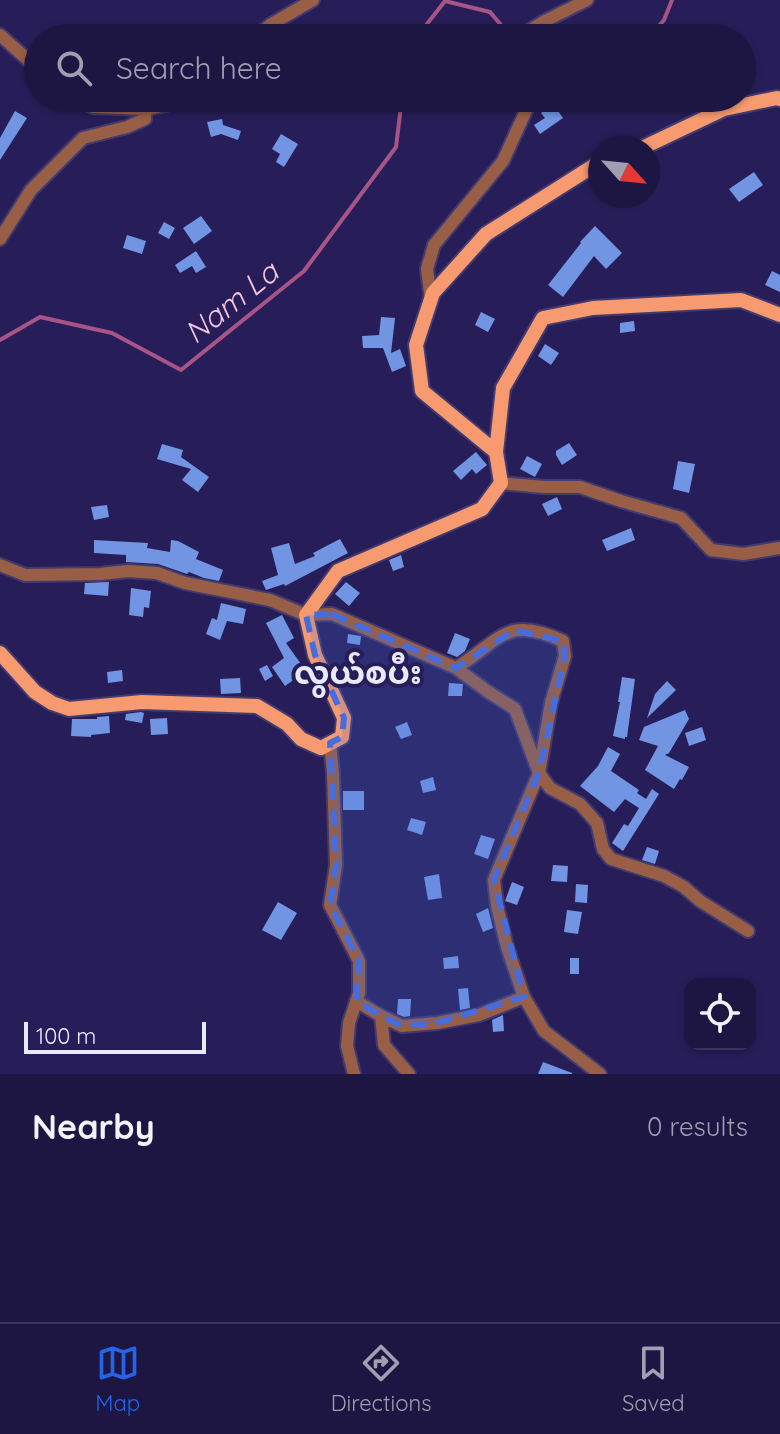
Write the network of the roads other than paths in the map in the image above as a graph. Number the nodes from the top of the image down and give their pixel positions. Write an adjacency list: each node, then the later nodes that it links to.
1 (313, 0): 3 (street)
2 (587, 0): 4 (street)
3 (272, 24)
4 (542, 24)
5 (0, 35): 6 (street)
6 (24, 56)
7 (780, 99): 8 (main road)
8 (756, 102)
9 (146, 112): 14 (street)
10 (525, 112): 15 (street)
11 (718, 112): 12 (main road)
12 (660, 139)
13 (588, 169): 15 (main road)
14 (0, 239)
15 (431, 300): 17 (main road)
16 (780, 315): 17 (main road)
17 (496, 452): 18 (main road)
18 (501, 483): 19 (street); 21 (main road)
19 (780, 548)
20 (0, 565): 21 (street)
21 (306, 615): 23 (street); 24 (main road)
22 (0, 653): 24 (main road)
23 (456, 668): 25 (street); 25 (street)
24 (330, 743): 28 (street)
25 (539, 773): 26 (street); 27 (street)
26 (748, 931)
27 (524, 997): 29 (street); 32 (street)
28 (356, 1001): 29 (street); 30 (street)
29 (381, 1016): 31 (street)
30 (354, 1074)
31 (409, 1074)
32 (600, 1074)

